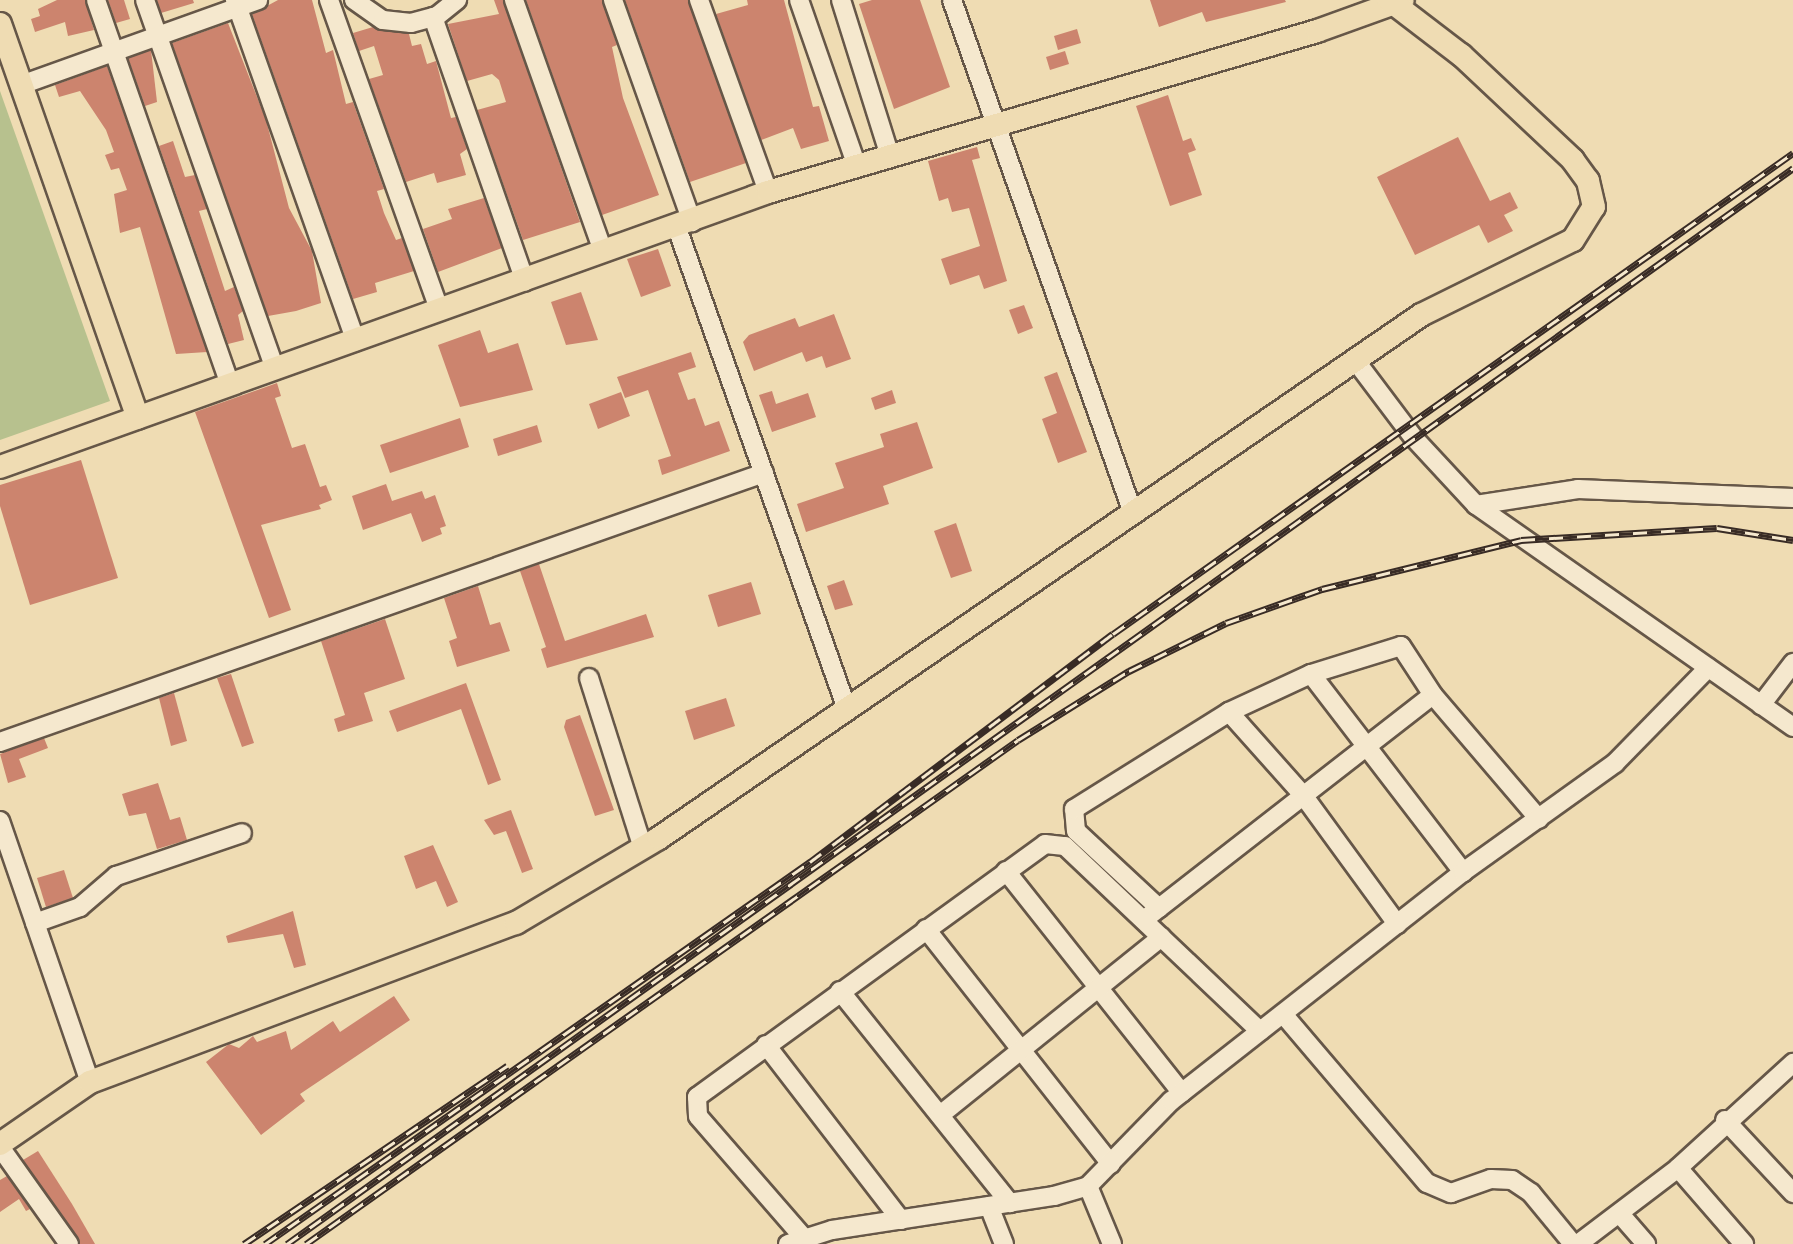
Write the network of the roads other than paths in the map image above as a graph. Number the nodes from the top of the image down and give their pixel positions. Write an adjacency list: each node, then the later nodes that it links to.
1 (96, 0): 18 (street)
2 (145, 0): 17 (street)
3 (258, 0): 13 (street)
4 (329, 0): 27 (street)
5 (354, 0): 15 (street)
6 (457, 0): 15 (street)
7 (514, 0): 25 (street)
8 (613, 0): 24 (street)
9 (699, 0): 23 (street)
10 (799, 0): 22 (street)
11 (841, 0): 21 (street)
12 (952, 0): 20 (street)
13 (236, 4): 17 (street); 28 (street)
14 (1388, 4): 20 (main road); 29 (main road)
15 (433, 17): 26 (street)
16 (0, 24): 19 (main road)
17 (158, 36): 18 (street); 30 (street)
18 (114, 51): 19 (street); 31 (street)
19 (21, 85): 32 (main road)
20 (996, 124): 21 (main road); 37 (street)
21 (889, 153): 22 (main road)
22 (856, 164): 23 (main road)
23 (768, 192): 24 (main road)
24 (684, 225): 25 (main road); 34 (street)
25 (602, 249): 26 (main road)
26 (525, 281): 27 (main road)
27 (440, 311): 28 (main road)
28 (356, 341): 30 (main road)
29 (1355, 360): 36 (street); 37 (main road)
30 (275, 369): 31 (main road)
31 (230, 385): 32 (main road)
32 (138, 418): 33 (main road)
33 (0, 467)
34 (764, 473): 44 (street); 47 (street)
35 (1793, 498): 36 (street)
36 (1476, 505): 39 (street)
37 (1133, 513): 44 (main road)
38 (1793, 663): 43 (street)
39 (1708, 668): 43 (street); 50 (street)
40 (1311, 674): 42 (street); 45 (street); 48 (street)
41 (589, 678): 53 (street)
42 (1433, 695): 48 (street); 50 (street)
43 (1761, 705): 46 (street)
44 (848, 709): 53 (main road)
45 (1229, 712): 49 (street); 56 (street)
46 (1793, 728)
47 (0, 742)
48 (1365, 747): 49 (street); 55 (street)
49 (1303, 795): 56 (street); 59 (street)
50 (1539, 819): 55 (street)
51 (0, 821): 58 (street)
52 (242, 833): 58 (street)
53 (643, 848): 69 (main road)
54 (1006, 871): 57 (street); 60 (street); 62 (street)
55 (1463, 872): 59 (street)
56 (1159, 908): 57 (street)
57 (1143, 921): 61 (street)
58 (35, 923): 69 (street)
59 (1397, 924): 64 (street)
60 (926, 929): 63 (street); 67 (street)
61 (1161, 937): 62 (street); 65 (street)
62 (1098, 988): 67 (street); 70 (street)
63 (840, 991): 66 (street); 71 (street)
64 (1283, 1014): 65 (street); 86 (street)
65 (1260, 1031): 70 (street)
66 (766, 1045): 81 (street); 82 (street)
67 (1022, 1050): 71 (street); 74 (street)
68 (1791, 1068): 72 (street)
69 (90, 1082): 73 (main road)
70 (1182, 1093): 74 (street)
71 (940, 1115): 78 (street)
72 (1725, 1120): 75 (street); 77 (street)
73 (0, 1145): 83 (street)
74 (1111, 1164): 76 (street)
75 (1678, 1168): 80 (street); 89 (street)
76 (1088, 1186): 78 (street); 85 (street)
77 (1793, 1193)
78 (1010, 1203): 79 (street)
79 (989, 1206): 81 (street); 84 (street)
80 (1620, 1214): 87 (street); 88 (street)
81 (901, 1220): 82 (street)
82 (795, 1241)
83 (69, 1244)
84 (1004, 1244)
85 (1112, 1244)
86 (1573, 1244)
87 (1578, 1244)
88 (1646, 1244)
89 (1744, 1244)

